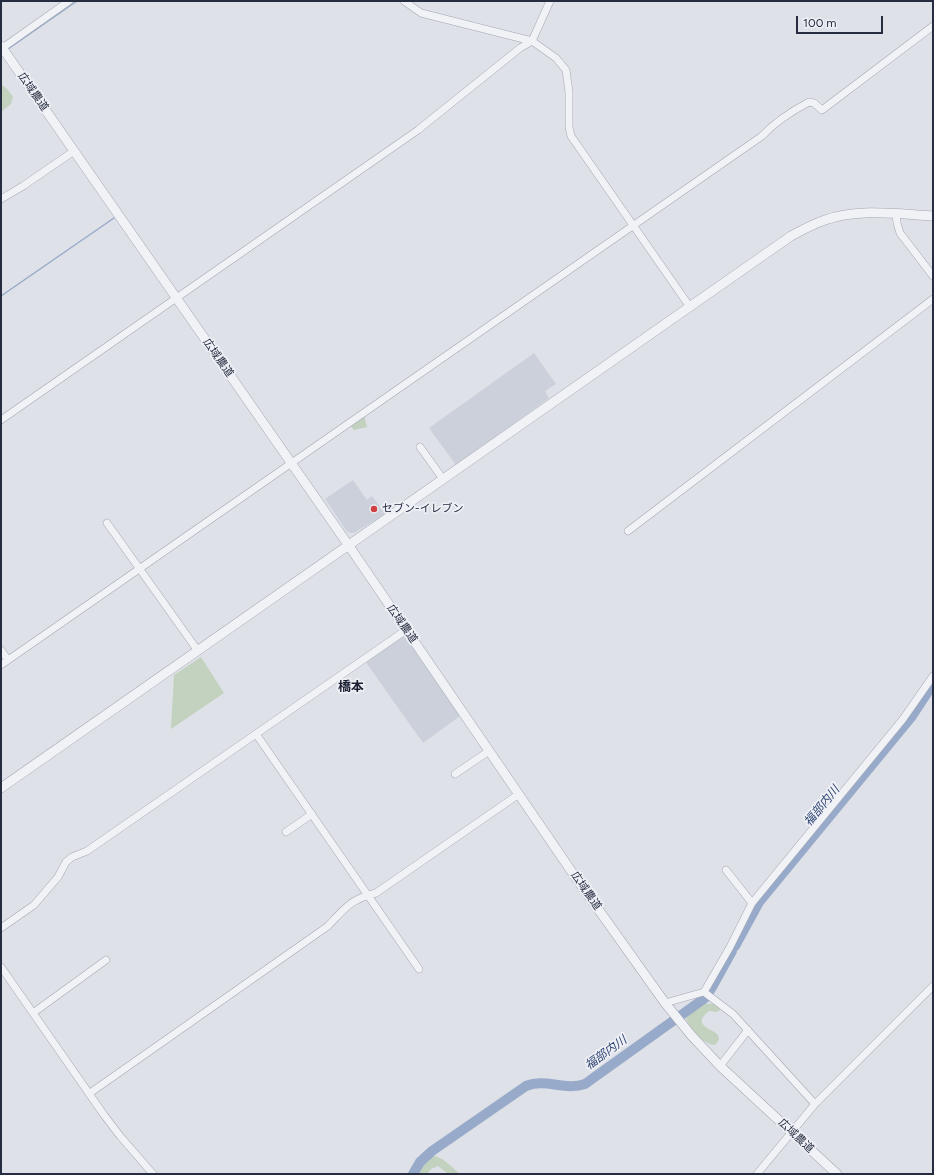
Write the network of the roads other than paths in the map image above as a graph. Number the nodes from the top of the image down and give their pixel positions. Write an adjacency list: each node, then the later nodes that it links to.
1 (69, 1): 6 (street)
2 (404, 1): 5 (street)
3 (550, 1): 5 (street)
4 (933, 26): 11 (street)
5 (532, 41): 11 (street); 13 (street)
6 (2, 48): 7 (street, 広域農道)
7 (74, 151): 8 (street); 13 (street, 広域農道)
8 (1, 199)
9 (896, 214): 10 (street); 12 (street); 15 (street)
10 (933, 216)
11 (633, 226): 15 (street); 18 (street)
12 (932, 272)
13 (176, 298): 16 (street); 18 (street, 広域農道)
14 (933, 299): 21 (street)
15 (690, 307): 19 (street)
16 (1, 420)
17 (420, 447): 19 (street)
18 (291, 463): 22 (street, 広域農道); 23 (street)
19 (444, 479): 22 (street)
20 (107, 523): 23 (street)
21 (628, 531)
22 (349, 546): 24 (street, 広域農道); 26 (street)
23 (140, 568): 26 (street); 27 (street)
24 (406, 630): 30 (street); 31 (street, 広域農道)
25 (1, 650): 27 (street)
26 (198, 651): 33 (street)
27 (8, 660): 28 (street)
28 (1, 665)
29 (933, 676): 39 (street)
30 (256, 734): 35 (street); 40 (street)
31 (489, 751): 32 (street); 34 (street, 広域農道)
32 (454, 774)
33 (1, 788)
34 (519, 794): 38 (street); 46 (street, 広域農道)
35 (312, 814): 36 (street); 38 (street)
36 (286, 832)
37 (726, 870): 39 (street)
38 (368, 895): 43 (street); 50 (street)
39 (752, 903): 45 (street)
40 (1, 928)
41 (106, 960): 47 (street)
42 (1, 967): 47 (street)
43 (419, 969)
44 (933, 986): 51 (street)
45 (706, 994): 46 (street); 48 (street)
46 (665, 1003): 49 (street, 広域農道)
47 (33, 1013): 50 (street)
48 (748, 1030): 49 (street); 51 (street)
49 (720, 1066): 52 (street, 広域農道)
50 (90, 1093): 53 (street)
51 (815, 1104): 52 (street)
52 (791, 1132): 54 (street); 55 (street, 広域農道)
53 (153, 1174)
54 (757, 1174)
55 (837, 1174)

